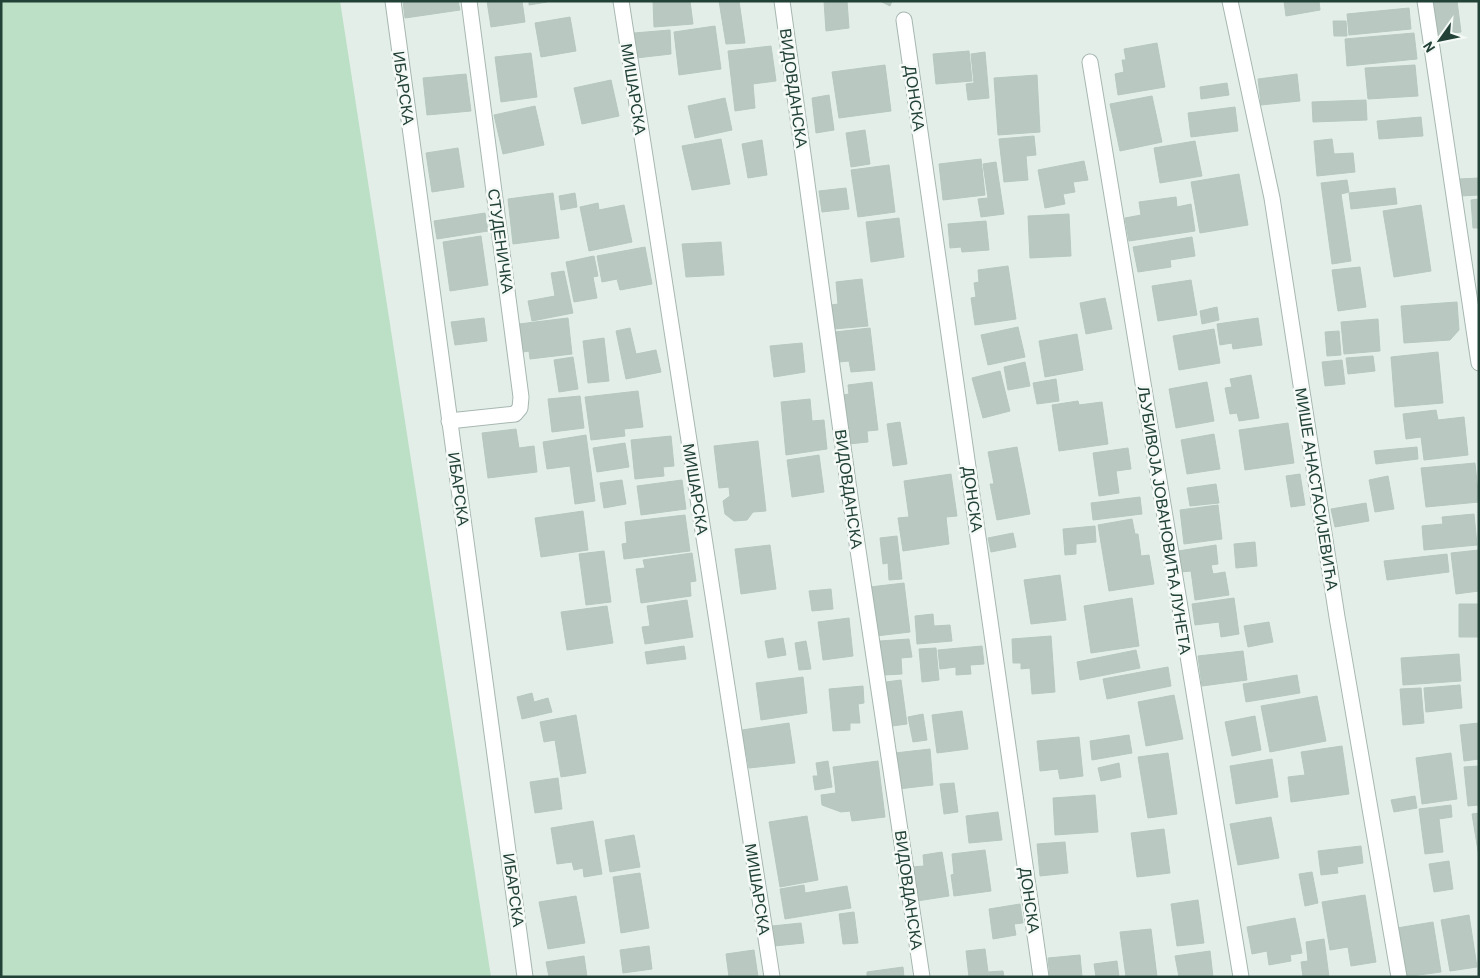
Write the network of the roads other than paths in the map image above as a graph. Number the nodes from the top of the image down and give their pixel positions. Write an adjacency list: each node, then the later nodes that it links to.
1 (393, 1): 10 (street, ИБАРСКА)
2 (469, 1): 10 (street, СТУДЕНИЧКА)
3 (621, 1): 12 (street, МИШАРСКА)
4 (782, 1): 13 (street, ВИДОВДАНСКА)
5 (1230, 1): 16 (street, МИШЕ АНАСТАСИЈЕВИЋА)
6 (1425, 1): 9 (street)
7 (904, 20): 14 (street, ДОНСКА)
8 (1090, 62): 15 (street, ЉУБИВОЈА ЈОВАНОВИЋА ЛУНЕТА)
9 (1479, 363)
10 (449, 422): 11 (street, ИБАРСКА)
11 (526, 977)
12 (772, 977)
13 (922, 977)
14 (1041, 977)
15 (1241, 977)
16 (1399, 977)

